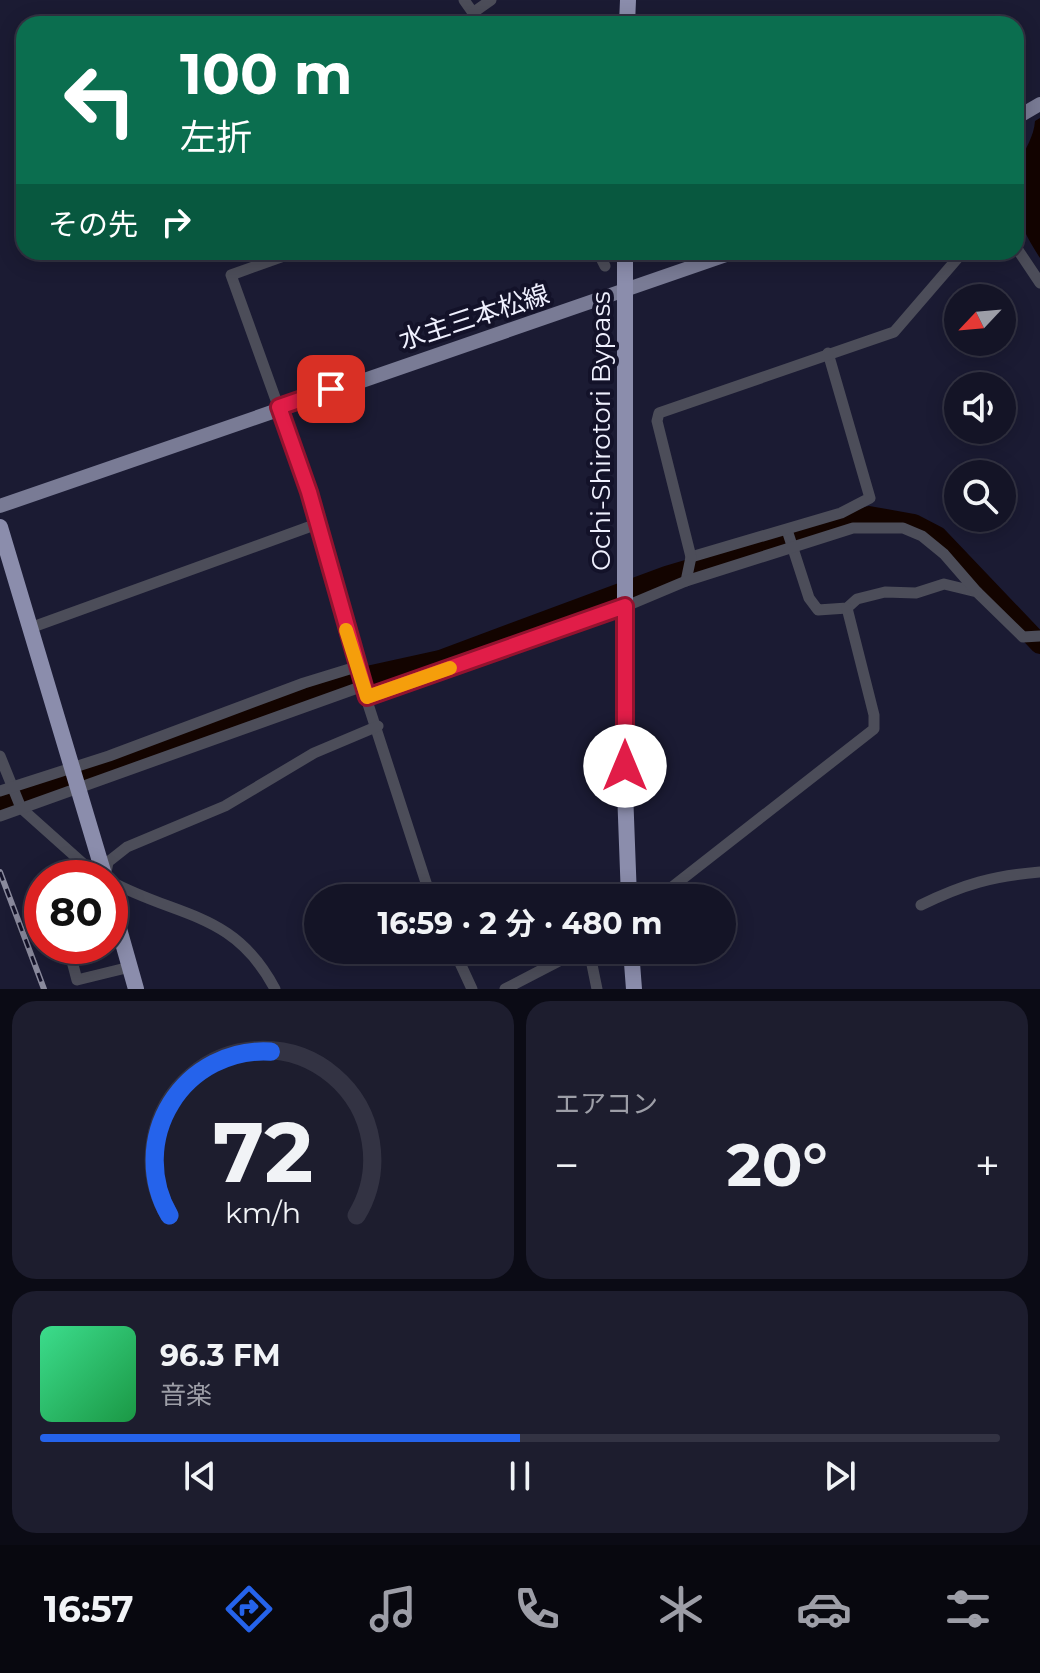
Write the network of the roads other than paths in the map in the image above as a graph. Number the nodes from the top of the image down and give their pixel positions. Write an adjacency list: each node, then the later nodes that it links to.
1 (464, 0): 3 (street)
2 (491, 0): 3 (street)
3 (474, 12): 4 (street)
4 (476, 16)
5 (1024, 259): 12 (street)
6 (273, 260): 15 (street)
7 (602, 260): 11 (street)
8 (625, 260): 13 (highway, Ochi-Shirotori Bypass)
9 (713, 260): 13 (main road, 水主三本松線)
10 (956, 260): 14 (street)
11 (605, 266)
12 (1040, 283)
13 (626, 291): 15 (main road, 水主三本松線); 23 (highway, Ochi-Shirotori Bypass)
14 (828, 353): 19 (street); 20 (street)
15 (279, 407): 16 (main road, 水主三本松線); 17 (street)
16 (0, 506)
17 (317, 524): 25 (street); 27 (street)
18 (0, 527): 25 (highway)
19 (789, 539): 20 (street); 21 (street); 22 (street); 24 (street)
20 (691, 558): 21 (street)
21 (687, 579): 23 (street)
22 (977, 592): 24 (street); 26 (street)
23 (625, 604): 28 (street); 40 (highway, Ochi-Shirotori Bypass)
24 (847, 608): 41 (street)
25 (30, 628): 31 (highway)
26 (1035, 637)
27 (357, 669): 28 (street); 31 (street)
28 (364, 689): 29 (street); 31 (street)
29 (378, 726): 37 (street); 39 (street)
30 (0, 756): 32 (street)
31 (76, 778): 32 (street); 33 (street); 36 (highway)
32 (8, 790): 33 (street)
33 (22, 808): 34 (street); 35 (street)
34 (0, 816)
35 (79, 860)
36 (100, 860)
37 (111, 860)
38 (1040, 872): 43 (street)
39 (427, 884)
40 (629, 884)
41 (676, 884)
42 (128, 888): 52 (street)
43 (921, 905)
44 (128, 960): 50 (highway)
45 (73, 964): 50 (street)
46 (460, 964): 53 (street)
47 (553, 964): 54 (street)
48 (592, 964): 55 (street)
49 (632, 964): 56 (highway)
50 (130, 967): 51 (highway)
51 (136, 989)
52 (275, 989)
53 (472, 989)
54 (505, 989)
55 (597, 989)
56 (634, 989)

